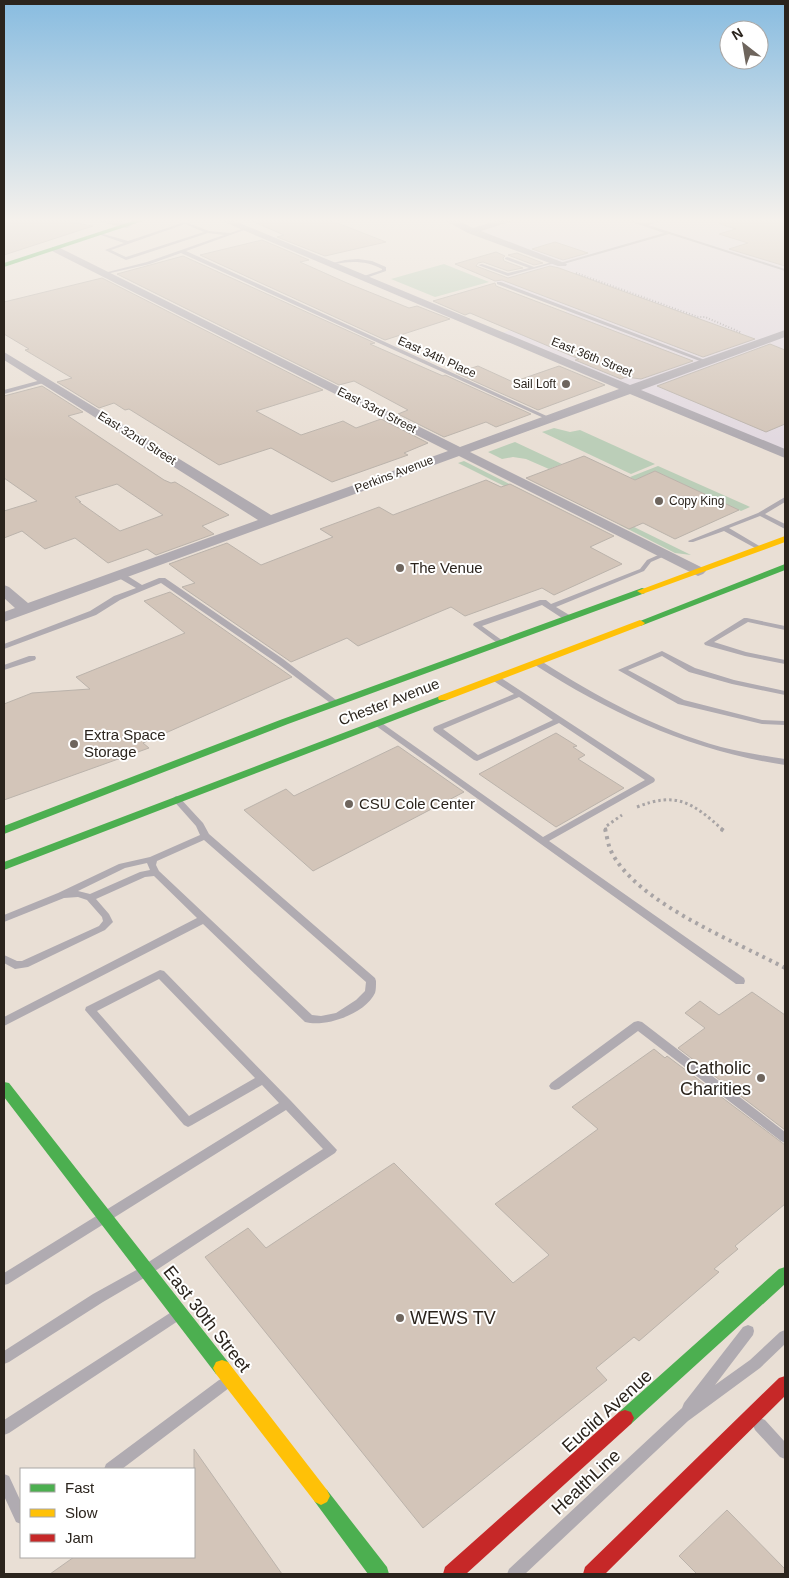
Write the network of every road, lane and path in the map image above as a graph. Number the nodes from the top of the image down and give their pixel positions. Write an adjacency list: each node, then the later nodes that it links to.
1 (145, 293): 14 (street, East 33rd Street)
2 (272, 293): 13 (lane, East 34th Place)
3 (399, 293): 11 (street, East 36th Street)
4 (524, 293): 9 (lane)
5 (630, 293): 7 (path)
6 (785, 333): 9 (street, Perkins Avenue)
7 (749, 335)
8 (4, 355): 10 (street, East 32nd Street)
9 (707, 362): 11 (street, Perkins Avenue)
10 (45, 381): 12 (lane); 18 (street, East 32nd Street)
11 (631, 388): 13 (street, Perkins Avenue); 15 (street, East 36th Street)
12 (4, 392)
13 (548, 418): 14 (street, Perkins Avenue)
14 (458, 451): 18 (street, Perkins Avenue); 24 (street, East 33rd Street)
15 (783, 451)
16 (785, 499): 17 (lane)
17 (760, 514): 19 (lane); 20 (lane)
18 (270, 521): 27 (street, Perkins Avenue)
19 (785, 527)
20 (724, 528): 22 (lane); 23 (lane)
21 (785, 539): 23 (main road, Chester Avenue)
22 (691, 541)
23 (759, 548): 26 (main road, Chester Avenue)
24 (665, 554): 26 (street, East 33rd Street); 30 (lane)
25 (785, 567): 38 (main road, Chester Avenue)
26 (698, 570): 33 (main road, Chester Avenue)
27 (120, 575): 28 (lane); 31 (street, Perkins Avenue)
28 (141, 588): 36 (lane); 44 (lane)
29 (4, 590): 31 (street)
30 (550, 607): 33 (lane); 35 (lane)
31 (26, 609): 32 (street, Perkins Avenue)
32 (4, 617)
33 (568, 618): 35 (main road, Chester Avenue)
34 (785, 628): 39 (lane)
35 (500, 643): 44 (main road, Chester Avenue)
36 (4, 647)
37 (32, 658): 40 (lane)
38 (537, 662): 41 (main road, Chester Avenue); 48 (lane)
39 (785, 662)
40 (4, 668)
41 (494, 678): 43 (lane); 46 (main road, Chester Avenue)
42 (785, 693): 47 (lane)
43 (520, 694): 45 (lane); 45 (lane)
44 (336, 703): 50 (main road, Chester Avenue)
45 (559, 720): 53 (lane)
46 (376, 723): 49 (main road, Chester Avenue); 53 (lane)
47 (785, 723)
48 (785, 762)
49 (176, 799): 52 (lane); 55 (main road, Chester Avenue)
50 (4, 830)
51 (724, 831): 62 (path)
52 (205, 836): 54 (lane); 60 (lane)
53 (543, 841): 63 (lane)
54 (154, 859): 56 (lane); 57 (lane)
55 (4, 866)
56 (156, 873): 58 (lane); 60 (lane)
57 (61, 895): 58 (lane); 59 (lane)
58 (90, 898): 61 (lane)
59 (4, 919)
60 (204, 919): 64 (lane)
61 (4, 958)
62 (785, 968)
63 (740, 980)
64 (4, 1022)
65 (261, 1080): 65 (lane); 68 (lane)
66 (555, 1086): 69 (lane)
67 (4, 1087): 70 (main road, East 30th Street)
68 (287, 1104): 70 (lane); 71 (lane)
69 (785, 1138)
70 (105, 1217): 71 (main road, East 30th Street); 73 (lane)
71 (147, 1270): 75 (main road, East 30th Street); 77 (lane)
72 (785, 1274): 74 (main road, Euclid Avenue)
73 (4, 1280)
74 (770, 1288): 80 (lane, HealthLine); 88 (main road, Euclid Avenue)
75 (179, 1312): 78 (main road, East 30th Street); 82 (lane)
76 (785, 1336): 80 (lane, HealthLine)
77 (4, 1358)
78 (232, 1379): 84 (lane); 87 (main road, East 30th Street)
79 (785, 1384): 81 (main road)
80 (683, 1416): 89 (lane, HealthLine)
81 (752, 1417): 83 (lane); 90 (main road)
82 (4, 1428)
83 (785, 1452)
84 (112, 1468)
85 (4, 1481): 86 (lane)
86 (20, 1515)
87 (380, 1574)
88 (452, 1574)
89 (514, 1574)
90 (592, 1574)

